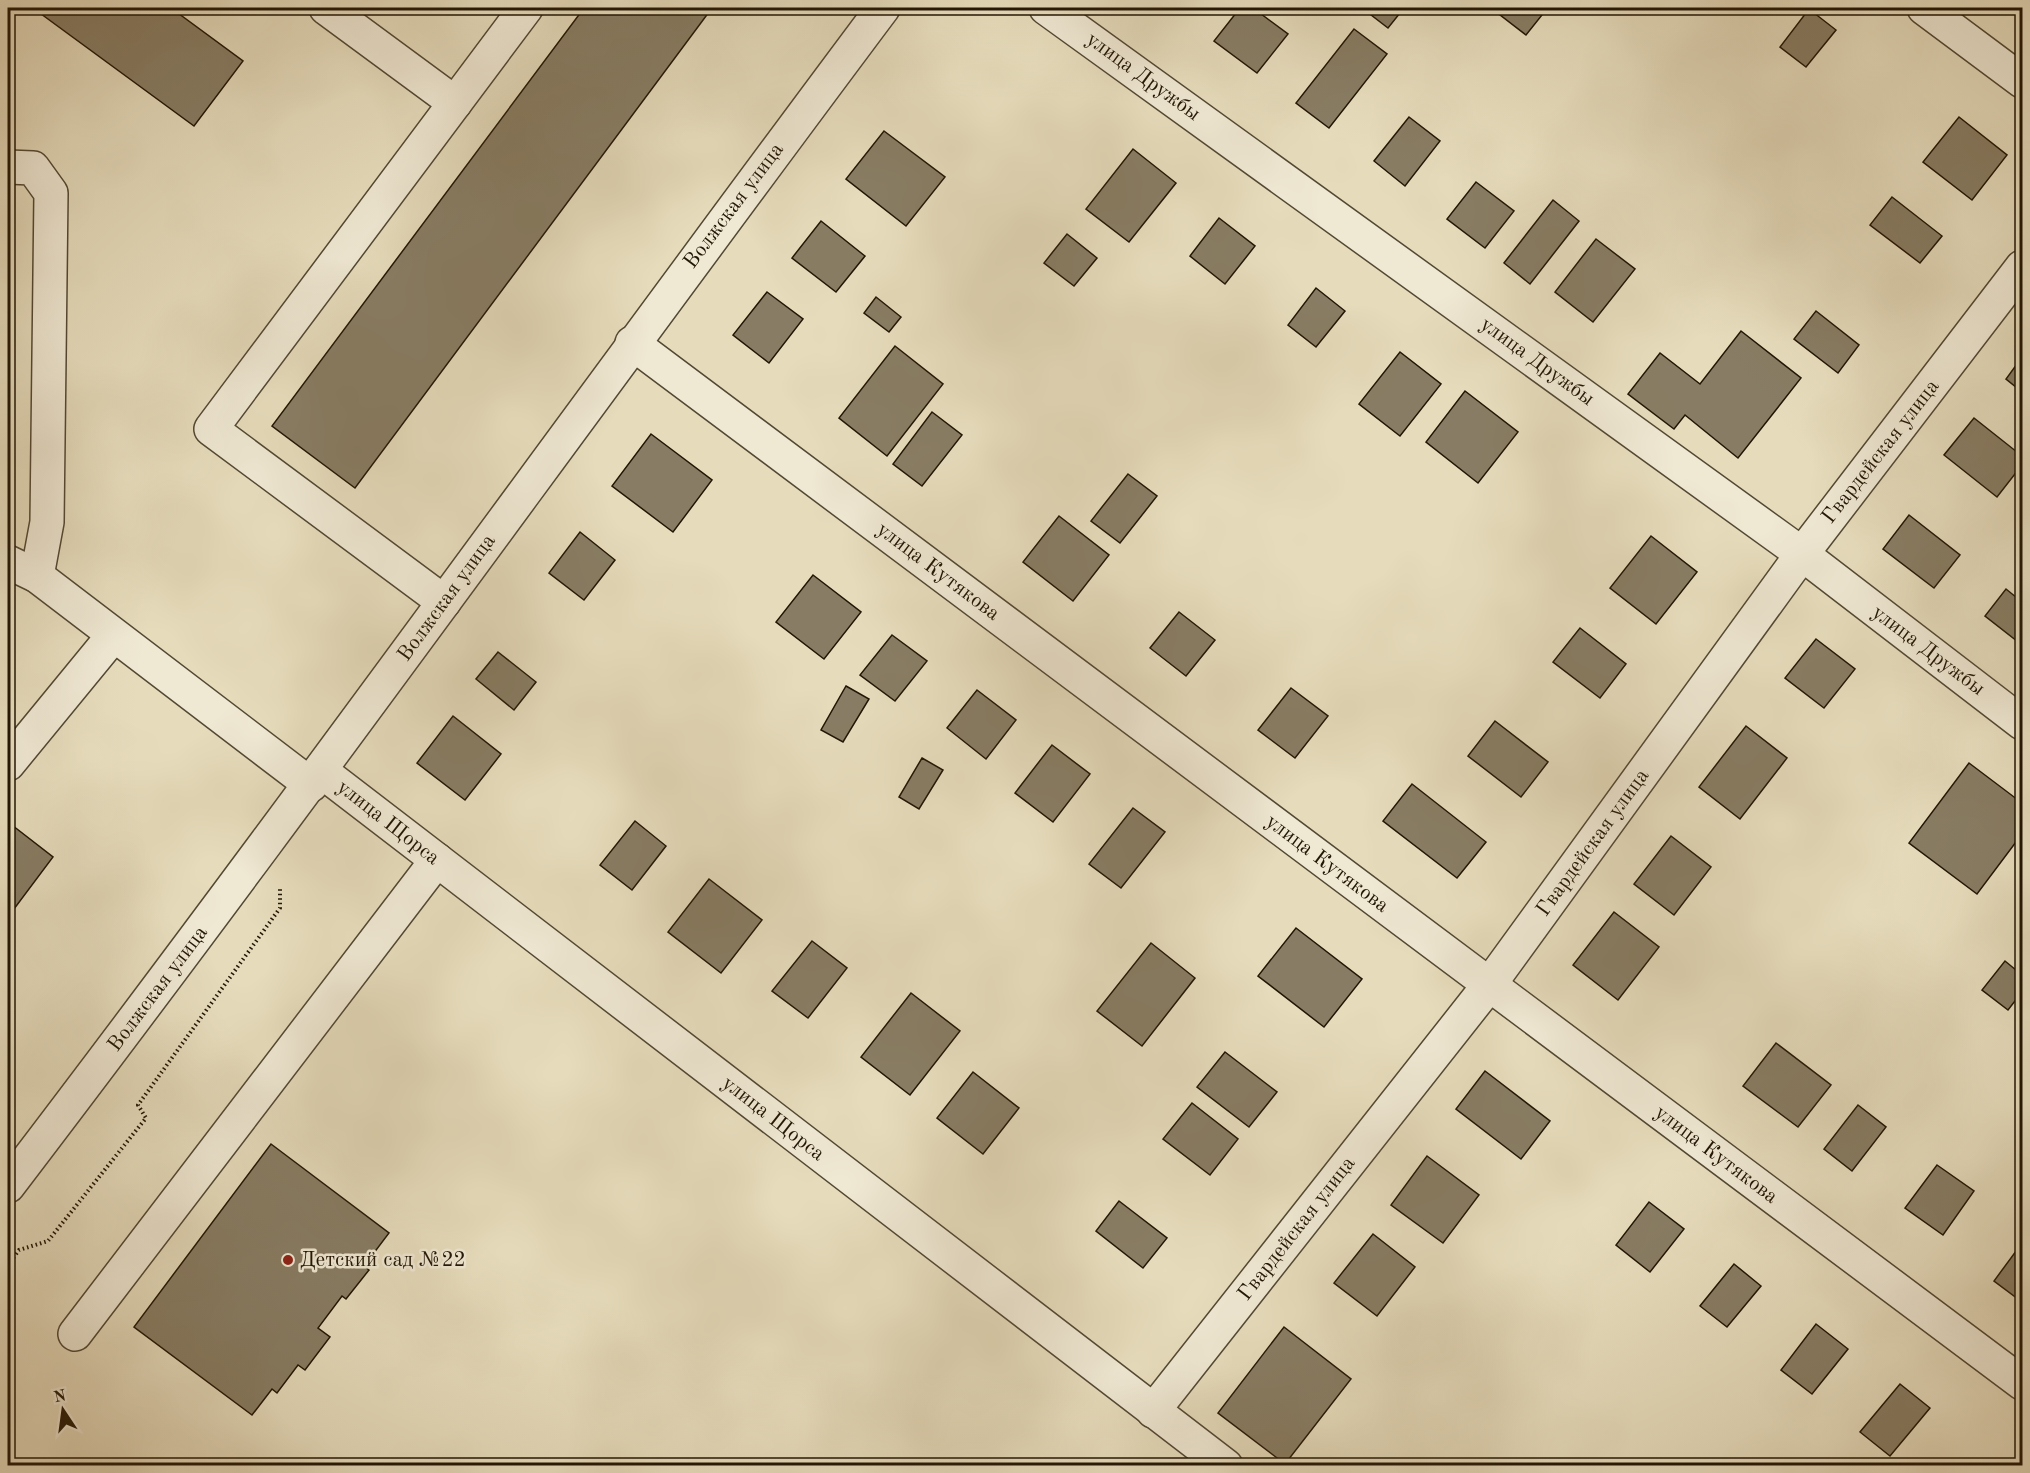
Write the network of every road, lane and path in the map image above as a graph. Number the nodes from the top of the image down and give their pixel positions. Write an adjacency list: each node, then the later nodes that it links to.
1 (326, 8): 7 (street)
2 (526, 8): 7 (street)
3 (883, 8): 10 (street, Волжская улица)
4 (1046, 8): 11 (street, улица Дружбы)
5 (1924, 8): 6 (street)
6 (2022, 81)
7 (455, 103): 14 (street)
8 (8, 167): 13 (street)
9 (2022, 267): 11 (street, Гвардейская улица)
10 (632, 343): 14 (street, Волжская улица); 21 (street, улица Кутякова)
11 (1802, 555): 16 (street, улица Дружбы); 21 (street, Гвардейская улица)
12 (8, 562): 13 (street, улица Щорса)
13 (37, 576): 15 (street, улица Щорса)
14 (444, 602): 18 (street, Волжская улица)
15 (113, 636): 17 (street); 18 (street, улица Щорса)
16 (2022, 723)
17 (8, 764)
18 (316, 778): 19 (street, улица Щорса); 22 (street, Волжская улица)
19 (437, 861): 24 (street); 26 (street, улица Щорса)
20 (280, 885): 23 (path)
21 (1489, 985): 25 (street, улица Кутякова); 26 (street, Гвардейская улица)
22 (8, 1186)
23 (8, 1265)
24 (75, 1334)
25 (2022, 1383)
26 (1153, 1411): 27 (street, улица Щорса)
27 (1226, 1466)

